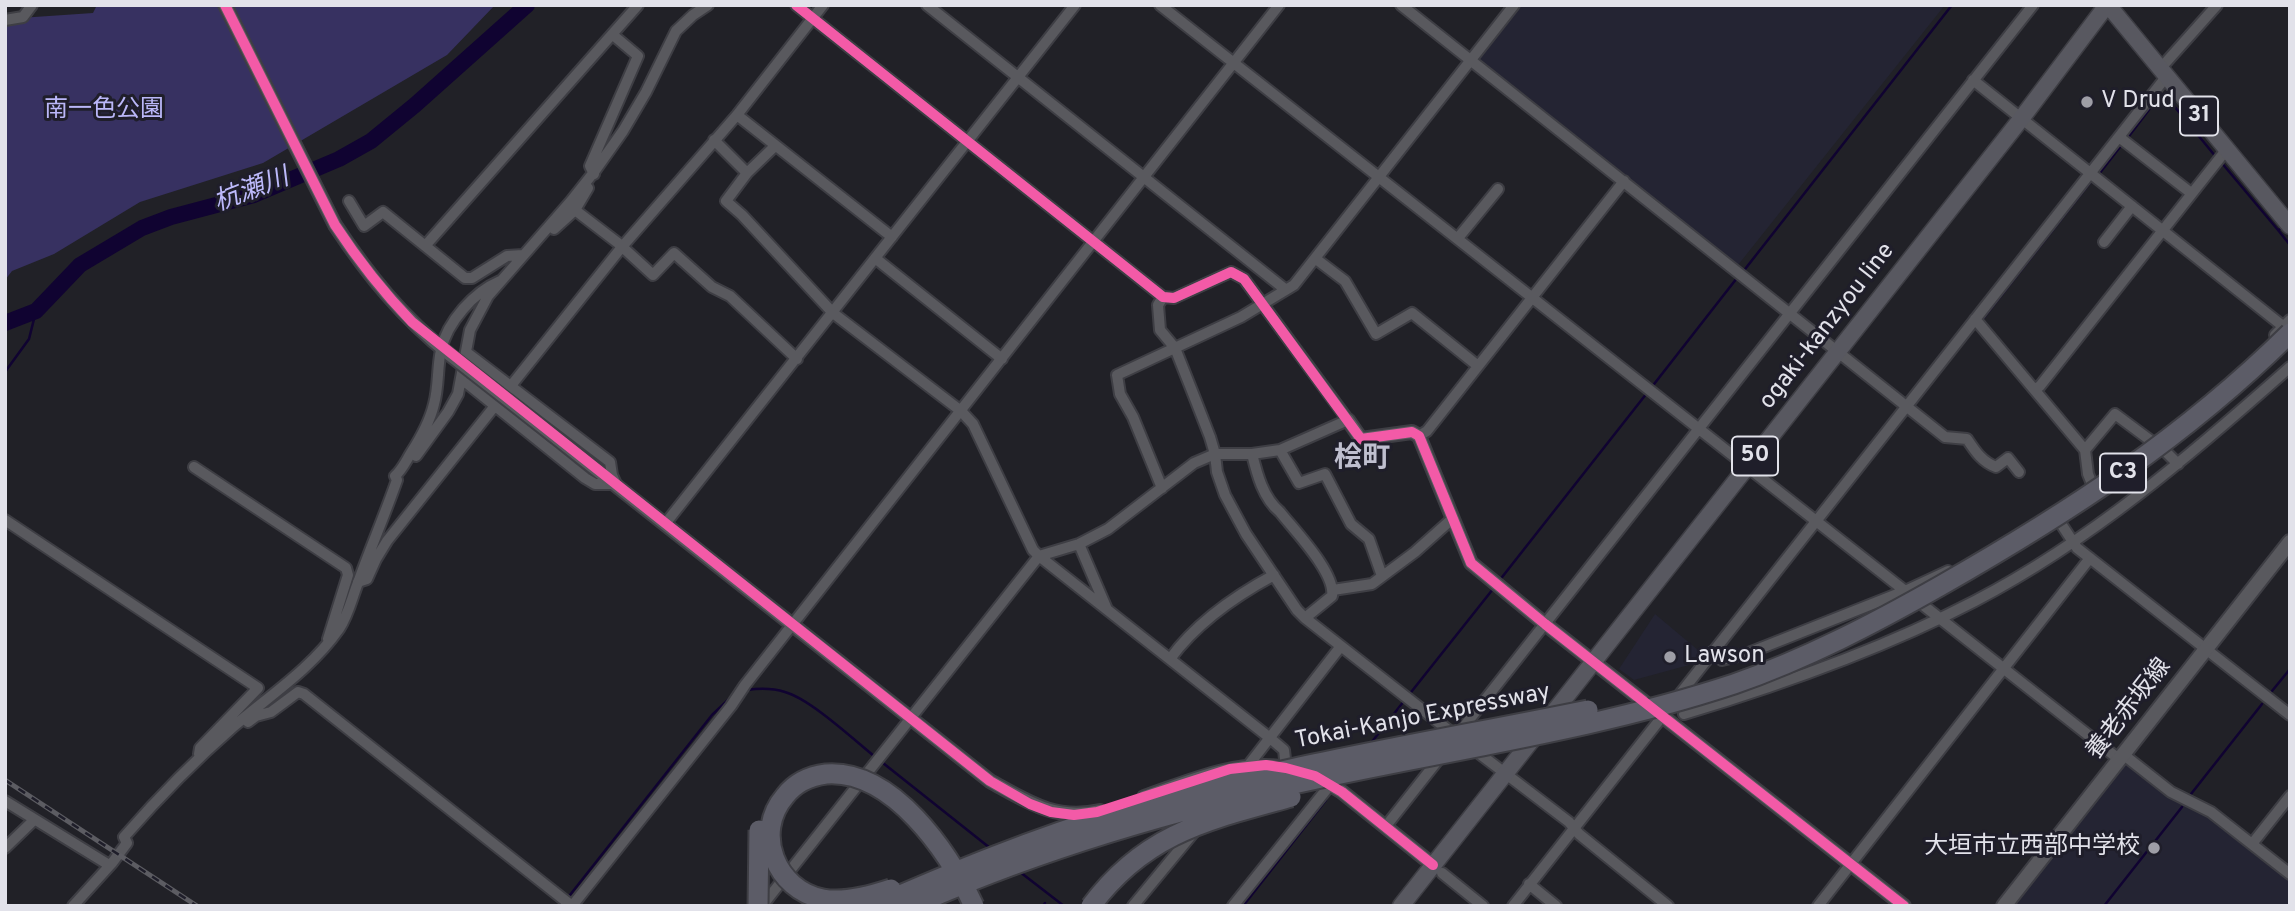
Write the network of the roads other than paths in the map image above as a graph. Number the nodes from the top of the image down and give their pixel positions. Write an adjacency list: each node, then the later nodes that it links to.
1 (32, 5): 17 (street)
2 (225, 5): 63 (street)
3 (638, 5): 18 (street)
4 (708, 5): 31 (street)
5 (796, 5): 16 (street)
6 (823, 5): 16 (street)
7 (927, 5): 22 (street)
8 (1075, 5): 22 (street)
9 (1160, 5): 20 (street)
10 (1279, 5): 20 (street)
11 (1401, 5): 19 (street)
12 (1514, 5): 19 (street)
13 (2033, 5): 23 (street)
14 (2107, 5): 21 (main road, 31); 25 (main road, ogaki-kanzyou line / 50)
15 (2217, 5): 21 (street)
16 (813, 18): 24 (street); 28 (street)
17 (5, 20)
18 (613, 35): 31 (street); 49 (street)
19 (1472, 60): 35 (street); 36 (street)
20 (1234, 61): 34 (street); 35 (street)
21 (2163, 73): 26 (street); 30 (main road, 31)
22 (1018, 77): 28 (street); 34 (street)
23 (1973, 80): 25 (street); 60 (street)
24 (737, 114): 27 (street); 29 (street)
25 (2021, 118): 33 (street); 65 (main road, ogaki-kanzyou line / 50)
26 (2119, 137): 33 (street); 38 (street)
27 (714, 140): 32 (street); 50 (street)
28 (967, 141): 44 (street); 47 (street)
29 (775, 146): 32 (street); 44 (street)
30 (2227, 149): 38 (street); 42 (main road, 31)
31 (594, 172): 41 (street); 46 (street)
32 (747, 173): 59 (street)
33 (2091, 173): 40 (street); 61 (street)
34 (1144, 177): 47 (street); 55 (street)
35 (1380, 177): 45 (street); 53 (street)
36 (1624, 181): 57 (street); 60 (street)
37 (1498, 190): 45 (street)
38 (2191, 192): 43 (street)
39 (349, 201): 49 (street)
40 (2132, 206): 43 (street); 48 (street)
41 (575, 210): 46 (street); 50 (street)
42 (2290, 226)
43 (2162, 229): 62 (street); 73 (street)
44 (892, 237): 52 (street)
45 (1458, 238): 57 (street)
46 (537, 240): 51 (street)
47 (1094, 241): 56 (street); 68 (street)
48 (2104, 242)
49 (425, 246): 51 (street)
50 (621, 248): 67 (street); 72 (street)
51 (523, 255): 54 (street)
52 (876, 258): 59 (street); 68 (street)
53 (1315, 258): 55 (street); 69 (street)
54 (500, 281): 63 (street); 66 (street)
55 (1286, 290): 58 (street)
56 (1163, 297): 58 (street); 64 (street)
57 (1533, 297): 69 (street); 78 (street)
58 (1263, 304): 64 (street); 77 (street)
59 (833, 313): 67 (street); 76 (street)
60 (1791, 314): 65 (street); 78 (street)
61 (1975, 319): 73 (street); 75 (street)
62 (2288, 327): 80 (street); 106 (highway, Tokai-Kanjo Expressway / C3, bridge)
63 (442, 348): 89 (street); 90 (street, bridge)
64 (1175, 348): 83 (street); 92 (street)
65 (1838, 351): 75 (street); 87 (main road, ogaki-kanzyou line / 50)
66 (466, 352): 71 (street); 72 (street)
67 (797, 359): 97 (street)
68 (1002, 359): 76 (street)
69 (1478, 366): 79 (street)
70 (2290, 367): 85 (street)
71 (461, 381): 74 (street); 89 (street)
72 (511, 387): 74 (street); 90 (street)
73 (2035, 389): 82 (street)
74 (496, 406): 90 (street); 105 (street)
75 (1907, 406): 88 (street); 96 (street)
76 (961, 411): 101 (street); 113 (street)
77 (1348, 420): 79 (street); 81 (street)
78 (1699, 428): 87 (street); 112 (street)
79 (1419, 436): 94 (street)
80 (2150, 442): 82 (street); 85 (street); 91 (street)
81 (1280, 450): 84 (street); 104 (street)
82 (2085, 450): 91 (street)
83 (1215, 454): 84 (street); 92 (street); 103 (street)
84 (1252, 454): 107 (street)
85 (2178, 464): 98 (street)
86 (194, 467): 114 (street)
87 (1747, 467): 96 (street); 120 (main road, ogaki-kanzyou line / 50)
88 (2019, 472)
89 (397, 481): 105 (street)
90 (616, 484): 97 (street)
91 (2092, 484): 93 (street)
92 (1162, 488): 99 (street)
93 (2053, 510): 98 (street); 108 (street)
94 (1452, 519): 104 (street); 112 (street)
95 (5, 520): 132 (street)
96 (1817, 521): 108 (street); 117 (street)
97 (665, 524): 113 (street)
98 (2073, 542): 102 (street); 110 (street)
99 (1079, 544): 101 (street); 109 (street)
100 (2288, 549): 116 (main road, 養老赤坂線)
101 (1039, 556): 109 (street); 126 (street)
102 (2090, 558): 116 (street); 121 (street)
103 (1274, 575): 111 (street); 119 (street)
104 (1382, 576): 107 (street)
105 (358, 582): 114 (street)
106 (1938, 587): 130 (highway, Tokai-Kanjo Expressway / C3, bridge); 139 (highway, Tokai-Kanjo Expressway / C3, bridge)
107 (1333, 590): 111 (street)
108 (1905, 591): 110 (street); 118 (street)
109 (1107, 610): 119 (street)
110 (1940, 617): 121 (street); 122 (street)
111 (1305, 618): 115 (street)
112 (1545, 624): 120 (street); 128 (street)
113 (794, 625): 126 (street); 151 (street)
114 (329, 641): 127 (street)
115 (1341, 646): 128 (street); 129 (street)
116 (2206, 650): 125 (street); 131 (main road, 養老赤坂線)
117 (1712, 652): 118 (street); 123 (street)
118 (1746, 654): 122 (street)
119 (1170, 659): 129 (street)
120 (1594, 662): 123 (street); 135 (main road, ogaki-kanzyou line / 50)
121 (2004, 668): 131 (street); 145 (street)
122 (1760, 691): 124 (street)
123 (1663, 715): 142 (street); 145 (street)
124 (1684, 715)
125 (2290, 715)
126 (911, 718): 133 (street); 152 (street)
127 (233, 727): 132 (street); 151 (street)
128 (1457, 736): 135 (street); 141 (street)
129 (1270, 738): 133 (street); 134 (street)
130 (1512, 740): 154 (highway, Tokai-Kanjo Expressway / C3, bridge); 157 (highway, bridge)
131 (2122, 758): 143 (street); 167 (main road, 養老赤坂線)
132 (197, 760): 146 (street)
133 (1248, 765): 134 (street); 158 (street)
134 (1286, 768): 136 (street)
135 (1505, 774): 142 (street); 147 (main road, ogaki-kanzyou line / 50)
136 (1330, 785): 141 (street); 159 (street)
137 (2290, 796): 143 (street)
138 (5, 801): 140 (street)
139 (1117, 813): 153 (highway, Tokai-Kanjo Expressway / C3, bridge); 155 (highway, bridge)
140 (34, 820): 144 (street); 146 (street)
141 (1386, 826): 147 (street)
142 (1574, 828): 149 (street); 164 (street)
143 (2252, 844): 148 (street)
144 (5, 848)
145 (1851, 864): 165 (street); 166 (street)
146 (109, 865): 150 (street)
147 (1437, 869): 160 (main road, ogaki-kanzyou line / 50); 161 (street)
148 (2290, 874)
149 (1530, 884): 162 (street); 163 (street)
150 (73, 906)
151 (572, 906)
152 (760, 906): 156 (highway, bridge)
153 (875, 906)
154 (912, 906)
155 (974, 906)
156 (984, 906)
157 (1091, 906)
158 (1133, 906)
159 (1233, 906)
160 (1401, 906)
161 (1483, 906)
162 (1513, 906)
163 (1556, 906)
164 (1668, 906)
165 (1818, 906)
166 (1904, 906)
167 (2004, 906)

